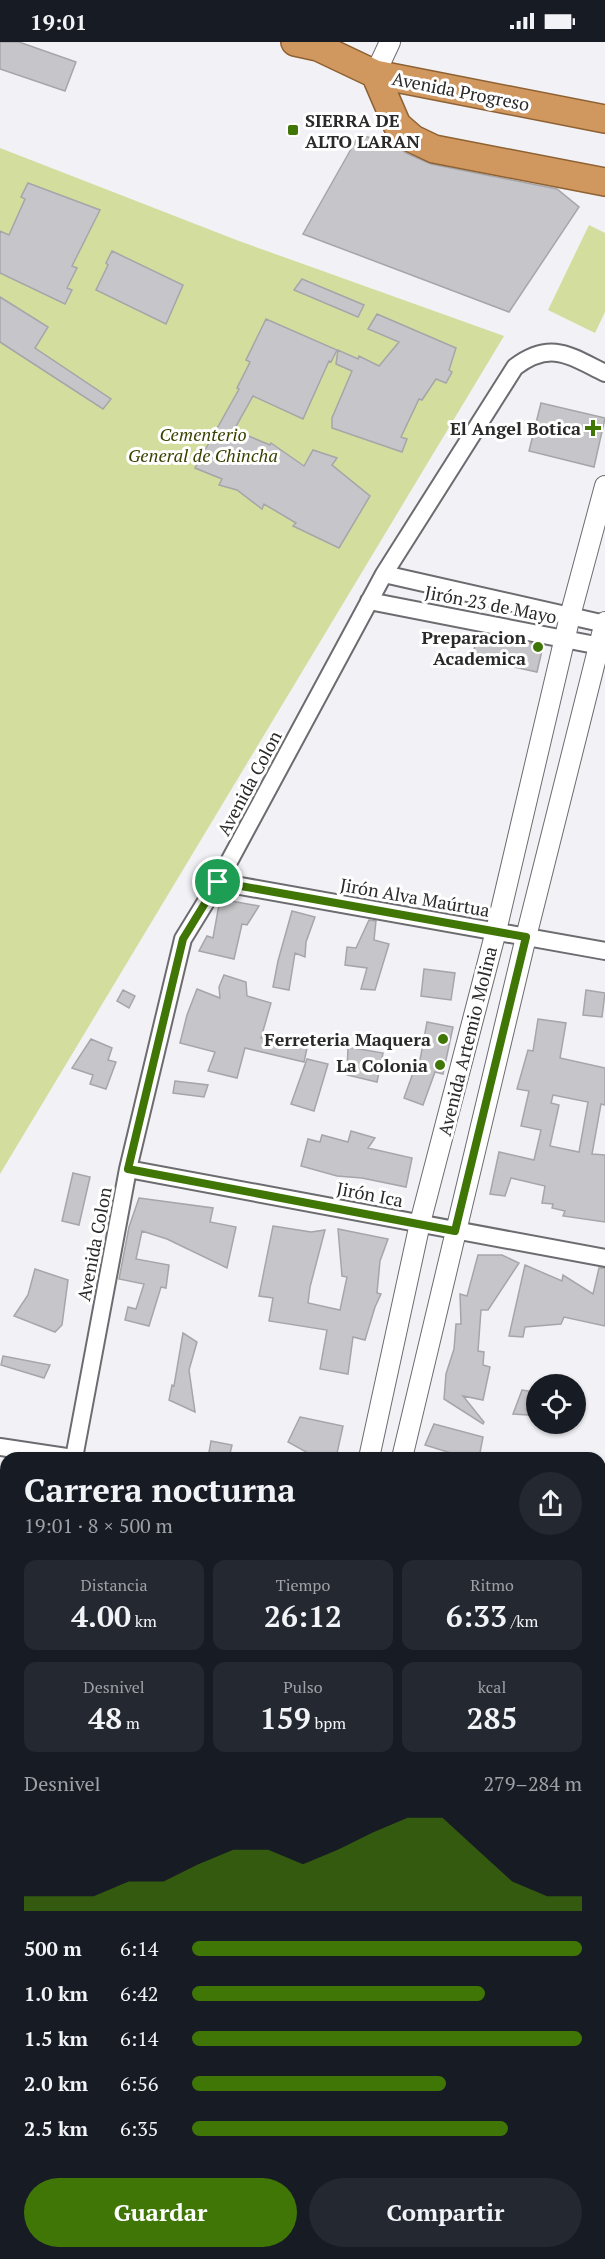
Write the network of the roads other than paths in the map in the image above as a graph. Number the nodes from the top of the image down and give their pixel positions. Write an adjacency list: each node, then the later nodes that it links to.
1 (295, 42): 3 (highway)
2 (390, 42): 4 (street)
3 (347, 49): 4 (highway)
4 (375, 74): 5 (highway, Avenida Progreso); 6 (highway, Avenida Progreso)
5 (605, 119)
6 (605, 182)
7 (605, 373): 9 (street, Avenida Colon)
8 (605, 486): 11 (street, Avenida Artemio Molina)
9 (384, 574): 10 (street, Avenida Colon); 11 (street, Jirón 23 de Mayo)
10 (369, 601): 13 (street, Jirón 23 de Mayo); 15 (street, Avenida Colon)
11 (570, 616): 12 (street, Jirón 23 de Mayo); 13 (street, Avenida Artemio Molina)
12 (605, 623): 14 (street, Avenida Artemio Molina)
13 (565, 638): 14 (street, Jirón 23 de Mayo); 16 (street, Avenida Artemio Molina)
14 (602, 646): 17 (street, Avenida Artemio Molina)
15 (218, 882): 16 (street, Jirón Alva Maúrtua); 19 (street, Avenida Colon)
16 (496, 931): 17 (street, Jirón Alva Maúrtua); 20 (street, Avenida Artemio Molina)
17 (526, 937): 18 (street, Jirón Alva Maúrtua); 21 (street, Avenida Artemio Molina)
18 (605, 951)
19 (128, 1169): 20 (street, Jirón Ica); 25 (street, Avenida Colon)
20 (420, 1223): 21 (street, Jirón Ica); 26 (street, Avenida Artemio Molina)
21 (455, 1231): 22 (street, Jirón Ica); 27 (street, Avenida Artemio Molina)
22 (605, 1258)
23 (0, 1447): 24 (street)
24 (33, 1452)
25 (74, 1452)
26 (370, 1452)
27 (403, 1452)

